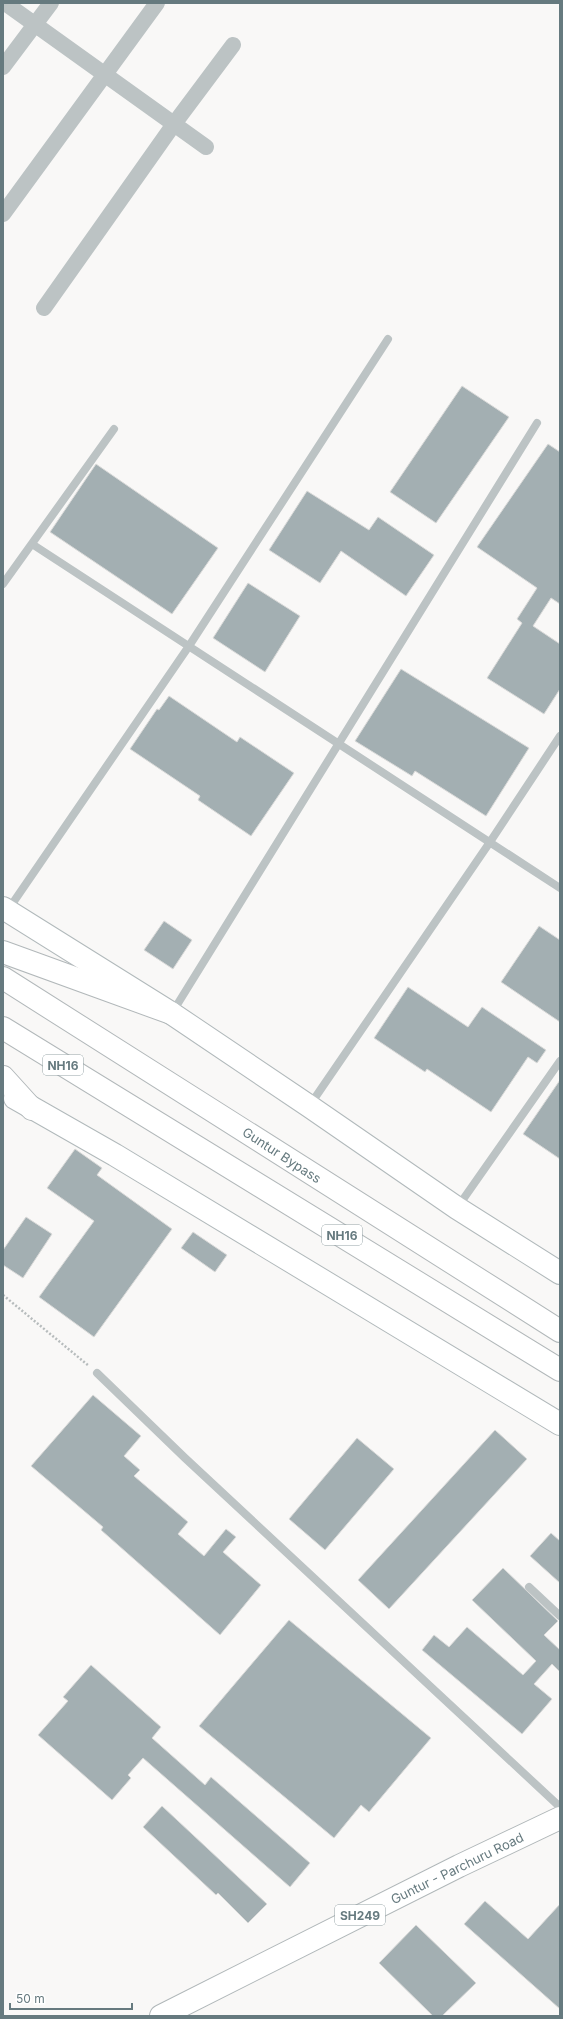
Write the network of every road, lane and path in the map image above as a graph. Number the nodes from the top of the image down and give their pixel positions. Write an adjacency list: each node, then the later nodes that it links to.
1 (4, 3): 4 (street)
2 (51, 3): 4 (street)
3 (157, 3): 7 (street)
4 (36, 24): 6 (street); 7 (street)
5 (233, 45): 8 (street)
6 (3, 67)
7 (104, 75): 8 (street); 10 (street)
8 (174, 124): 9 (street); 11 (street)
9 (206, 147)
10 (3, 214)
11 (44, 308)
12 (388, 339): 17 (lane)
13 (537, 423): 19 (lane)
14 (114, 429): 15 (lane)
15 (32, 544): 16 (lane); 17 (lane)
16 (3, 584)
17 (189, 646): 19 (lane); 22 (lane)
18 (560, 736): 20 (lane)
19 (339, 744): 20 (lane); 25 (lane)
20 (490, 842): 21 (lane); 30 (lane)
21 (560, 888)
22 (5, 909): 25 (main road)
23 (3, 952): 25 (main road)
24 (3, 978): 35 (main road, Guntur Bypass / NH16)
25 (171, 1013): 30 (main road)
26 (3, 1028): 36 (main road, NH16)
27 (560, 1061): 32 (lane)
28 (3, 1077): 31 (main road)
29 (3, 1090): 31 (main road)
30 (309, 1106): 32 (main road)
31 (32, 1109): 38 (main road)
32 (457, 1208): 33 (main road)
33 (560, 1273)
34 (3, 1295): 37 (path)
35 (560, 1331)
36 (560, 1370)
37 (97, 1373): 41 (lane)
38 (560, 1424)
39 (529, 1587): 40 (lane)
40 (560, 1616)
41 (560, 1807)
42 (560, 1818): 43 (main road, Guntur - Parchuru Road / SH249)
43 (161, 2016)

